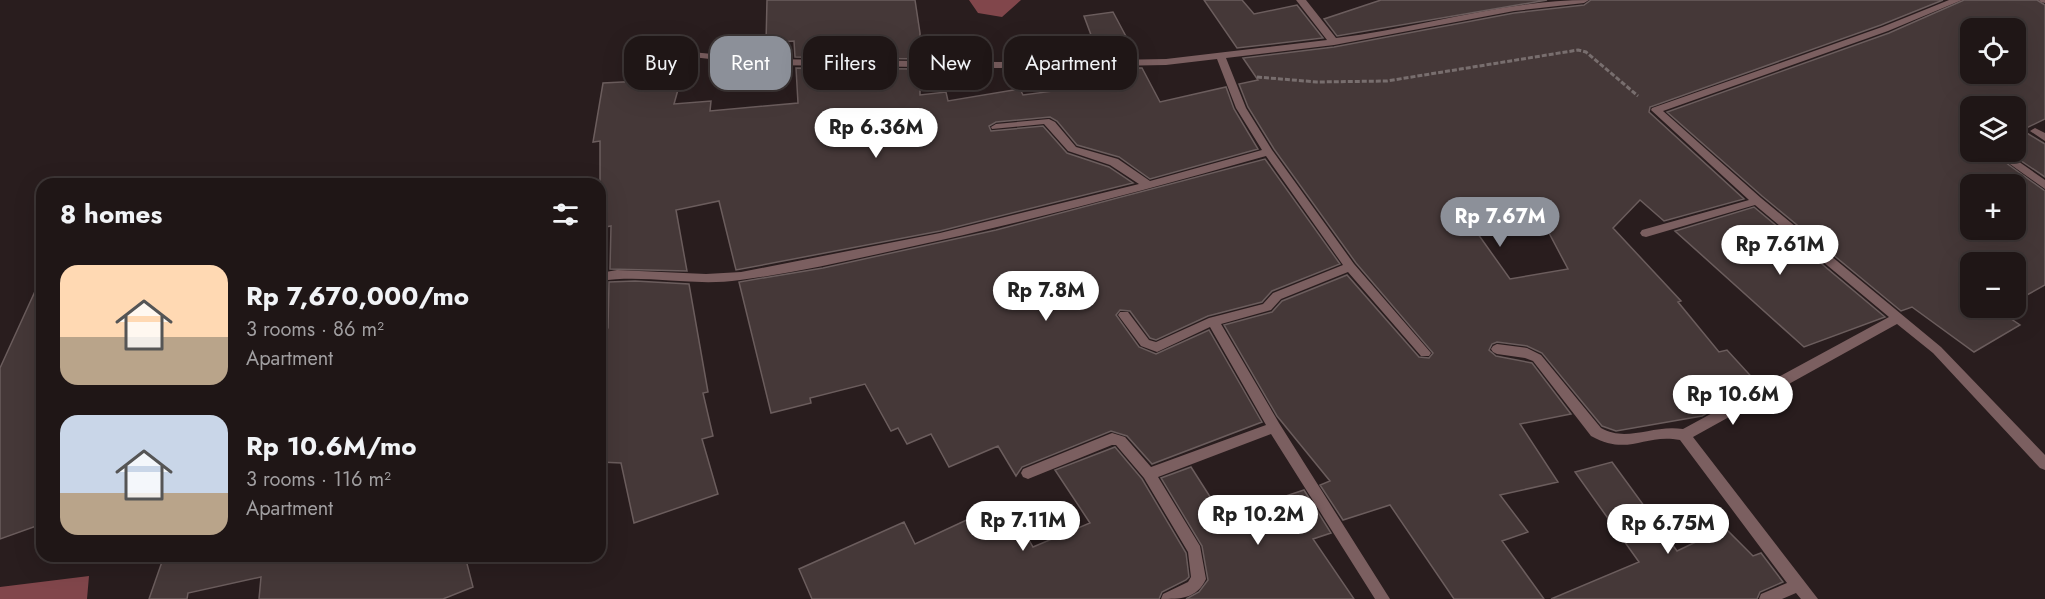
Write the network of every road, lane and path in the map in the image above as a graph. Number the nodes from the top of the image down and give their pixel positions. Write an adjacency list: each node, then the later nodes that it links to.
1 (1301, 0): 4 (street)
2 (1584, 0): 4 (street)
3 (1957, 0): 8 (street)
4 (1334, 42): 6 (street)
5 (698, 55): 6 (street)
6 (1221, 56): 7 (street)
7 (1226, 75): 8 (path); 12 (street)
8 (1656, 110): 16 (street)
9 (996, 127): 14 (street)
10 (2035, 130): 11 (street)
11 (2045, 138)
12 (1268, 152): 14 (street); 18 (street)
13 (2012, 162): 15 (street)
14 (1146, 184): 19 (street)
15 (2045, 185)
16 (1757, 201): 17 (street); 21 (street)
17 (1646, 233)
18 (1350, 267): 22 (street); 24 (street)
19 (606, 277)
20 (1124, 315): 22 (street)
21 (1899, 317): 26 (street); 27 (street)
22 (1213, 321): 25 (street)
23 (1497, 349): 26 (street)
24 (1425, 353)
25 (1274, 427): 29 (street); 32 (street)
26 (1684, 435): 30 (street)
27 (2045, 464)
28 (1028, 473): 29 (street)
29 (1149, 474): 31 (street)
30 (1797, 585): 33 (street); 34 (street)
31 (1168, 599)
32 (1383, 599)
33 (1766, 599)
34 (1811, 599)

